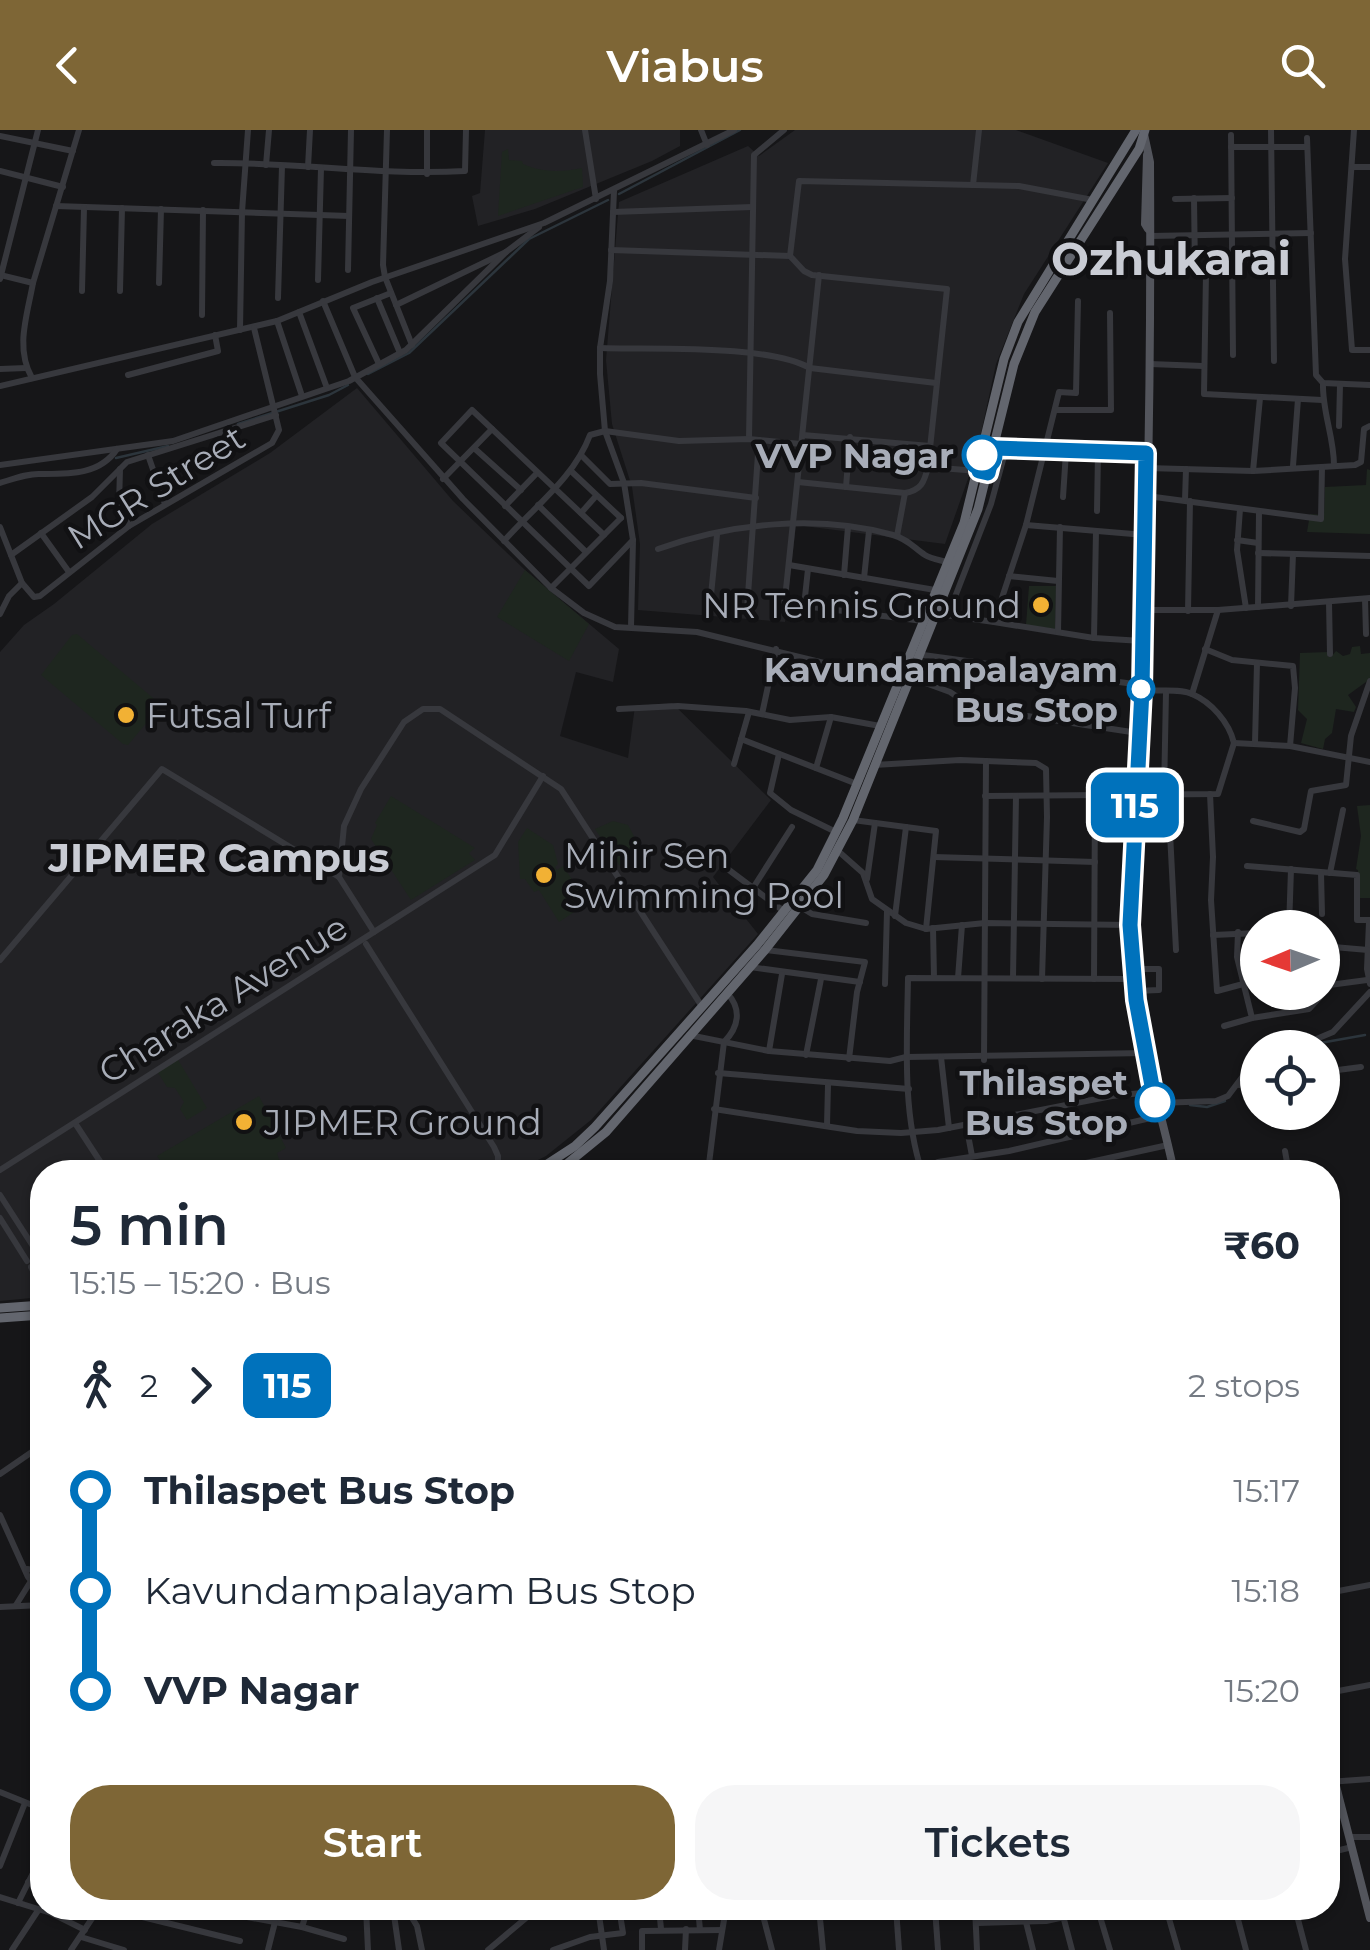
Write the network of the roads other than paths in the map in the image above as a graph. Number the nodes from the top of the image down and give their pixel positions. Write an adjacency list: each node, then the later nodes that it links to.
1 (38, 130): 20 (street)
2 (80, 130): 24 (street)
3 (248, 130): 26 (street)
4 (269, 130): 27 (street)
5 (310, 130): 29 (street)
6 (351, 130): 30 (street)
7 (387, 130): 35 (street)
8 (428, 130): 36 (street)
9 (466, 130): 36 (street)
10 (585, 130): 43 (street)
11 (701, 130): 21 (street)
12 (734, 130): 21 (street)
13 (784, 130): 49 (street)
14 (979, 130): 38 (street)
15 (1271, 130): 22 (street)
16 (1354, 130): 31 (street)
17 (1140, 131): 45 (highway); 58 (main road); 131 (highway)
18 (1231, 135): 23 (street)
19 (0, 136): 20 (street)
20 (35, 140): 24 (street); 37 (street)
21 (707, 144): 40 (street)
22 (1271, 147): 23 (street); 59 (street); 62 (street)
23 (1231, 148): 42 (street)
24 (73, 150): 39 (street)
25 (214, 164): 26 (street)
26 (246, 164): 27 (street); 52 (street)
27 (266, 164): 28 (street)
28 (282, 166): 29 (street); 54 (street)
29 (308, 167): 32 (street)
30 (349, 167): 32 (street); 35 (street); 56 (street)
31 (1352, 167): 33 (street); 93 (street)
32 (321, 168): 55 (street)
33 (1370, 168)
34 (0, 170): 37 (street)
35 (385, 170): 36 (street); 72 (street)
36 (427, 174)
37 (26, 177): 39 (street); 71 (street)
38 (973, 185): 45 (street); 66 (street)
39 (62, 187): 46 (street)
40 (614, 191): 43 (street); 53 (street)
41 (1194, 198): 42 (street); 44 (street); 60 (street)
42 (1232, 198): 61 (street)
43 (596, 199): 57 (street)
44 (1175, 199)
45 (1095, 200): 149 (highway)
46 (56, 206): 47 (street); 74 (street)
47 (84, 208): 48 (street); 77 (street)
48 (122, 208): 50 (street); 76 (street)
49 (752, 208): 53 (street); 65 (street)
50 (161, 209): 51 (street); 75 (street)
51 (203, 210): 52 (street); 86 (street)
52 (242, 212): 54 (street); 89 (street)
53 (613, 212): 63 (street)
54 (279, 213): 55 (street); 79 (street)
55 (319, 214): 56 (street); 73 (street)
56 (349, 216): 67 (street)
57 (544, 223): 64 (street); 72 (street)
58 (1148, 232): 60 (street); 99 (main road)
59 (1311, 233): 62 (street); 107 (street)
60 (1194, 234): 61 (street); 68 (street)
61 (1232, 234): 62 (street); 96 (street)
62 (1272, 234): 97 (street)
63 (611, 250): 65 (street); 92 (street)
64 (506, 252): 83 (street); 91 (street)
65 (753, 254): 66 (street); 94 (street)
66 (790, 256): 70 (street)
67 (348, 270)
68 (1195, 270)
69 (1206, 273): 100 (street)
70 (819, 275): 102 (street); 108 (street)
71 (0, 276): 74 (street)
72 (385, 277): 78 (street); 81 (street)
73 (318, 280)
74 (33, 283): 101 (street)
75 (159, 284)
76 (120, 290)
77 (82, 291)
78 (391, 292): 80 (street); 83 (street)
79 (278, 298)
80 (376, 298): 95 (street); 98 (street)
81 (323, 302): 84 (street); 106 (street)
82 (1078, 302): 118 (street)
83 (396, 305): 91 (street)
84 (299, 312): 87 (street); 112 (street)
85 (1110, 313): 118 (street)
86 (202, 315)
87 (277, 321): 88 (street); 113 (street)
88 (254, 328): 89 (street); 117 (street, MGR Street)
89 (240, 330): 90 (street)
90 (215, 336): 104 (street); 105 (street)
91 (412, 345): 95 (street)
92 (600, 348): 94 (street); 123 (street)
93 (1370, 350)
94 (750, 352): 102 (street); 125 (street)
95 (400, 353): 98 (street)
96 (1233, 355)
97 (1274, 362)
98 (380, 364): 106 (street)
99 (1150, 364): 100 (street); 135 (main road)
100 (1203, 366): 114 (street)
101 (26, 368): 103 (street); 105 (street)
102 (810, 368): 108 (street); 126 (street)
103 (0, 369)
104 (128, 374)
105 (32, 378): 111 (street)
106 (355, 378): 112 (street); 151 (street)
107 (1320, 381): 109 (street); 116 (street)
108 (936, 383): 128 (street)
109 (1340, 385): 110 (street); 120 (street)
110 (1370, 385)
111 (0, 386)
112 (327, 388): 113 (street)
113 (302, 396): 117 (street)
114 (1260, 398): 115 (street); 148 (street)
115 (1298, 399): 116 (street); 141 (street)
116 (1322, 400): 139 (street)
117 (275, 405): 119 (street, MGR Street); 129 (street)
118 (1055, 410): 132 (street)
119 (276, 415): 136 (street); 164 (street, MGR Street)
120 (1339, 426)
121 (1370, 426): 139 (street)
122 (492, 429): 130 (street); 138 (street); 150 (street)
123 (605, 431): 125 (street); 137 (street); 154 (street)
124 (850, 437): 126 (street); 128 (street); 155 (street)
125 (749, 439): 127 (street)
126 (802, 439): 127 (street); 152 (street)
127 (759, 440): 162 (street)
128 (930, 446): 143 (street)
129 (117, 448): 140 (street); 153 (street)
130 (474, 448): 138 (street); 157 (street)
131 (1000, 449): 132 (street); 149 (highway); 222 (street)
132 (1046, 452): 133 (street); 175 (street)
133 (1066, 452): 134 (street); 161 (street)
134 (1098, 453): 135 (street); 168 (street)
135 (1146, 453): 145 (main road)
136 (148, 454): 144 (street); 164 (street)
137 (582, 456): 147 (street); 154 (street)
138 (459, 462): 151 (street); 166 (street)
139 (1334, 465): 142 (street)
140 (0, 466)
141 (1293, 466): 142 (street); 148 (street)
142 (1322, 466): 169 (street)
143 (928, 467): 149 (street); 158 (street)
144 (120, 468): 176 (street); 183 (street)
145 (1146, 468): 146 (street); 160 (main road)
146 (1186, 469): 148 (street); 163 (street)
147 (570, 471): 156 (street); 159 (street)
148 (1253, 471)
149 (984, 472): 198 (highway); 232 (highway)
150 (537, 473): 156 (street); 157 (street)
151 (443, 479): 190 (street)
152 (798, 482): 155 (street); 174 (street)
153 (0, 483)
154 (624, 483): 162 (street); 172 (street)
155 (846, 487): 158 (street)
156 (553, 489): 165 (street); 170 (street)
157 (521, 490): 166 (street)
158 (904, 494): 187 (street)
159 (596, 496): 170 (street); 171 (street)
160 (1146, 496): 163 (street); 186 (main road)
161 (1063, 497)
162 (756, 498): 179 (street)
163 (1188, 500): 167 (street); 220 (street)
164 (165, 504): 176 (street, MGR Street)
165 (538, 505): 173 (street); 193 (street)
166 (505, 506): 173 (street)
167 (1240, 509): 169 (street); 189 (street)
168 (1097, 511)
169 (1259, 512): 191 (street)
170 (581, 513): 184 (street)
171 (621, 518): 172 (street); 184 (street)
172 (630, 520): 188 (street)
173 (521, 522): 190 (street); 200 (street)
174 (794, 522): 178 (street); 179 (street); 199 (street)
175 (1026, 524): 180 (street); 204 (street)
176 (129, 526): 202 (street, MGR Street)
177 (0, 527): 195 (street)
178 (848, 527): 181 (street); 203 (street)
179 (754, 528): 185 (street); 217 (street)
180 (1060, 528): 182 (street); 206 (street)
181 (869, 530): 187 (street); 205 (street)
182 (1096, 530): 186 (street); 228 (street)
183 (41, 533): 195 (street); 202 (street)
184 (604, 535): 193 (street)
185 (717, 535): 192 (street); 212 (street)
186 (1145, 535): 218 (main road)
187 (897, 536): 198 (street)
188 (633, 540): 200 (street); 225 (street)
189 (1238, 540): 191 (street); 216 (street)
190 (504, 541): 208 (street)
191 (1258, 542): 194 (street)
192 (658, 549)
193 (586, 552): 200 (street)
194 (1258, 553): 196 (street); 214 (street)
195 (11, 554): 207 (street)
196 (1294, 554): 197 (street); 213 (street)
197 (1370, 556)
198 (947, 562): 209 (highway)
199 (789, 566): 201 (street); 215 (street)
200 (571, 568): 208 (street)
201 (808, 569): 203 (street); 223 (street)
202 (69, 572): 207 (street, MGR Street)
203 (844, 575): 205 (street)
204 (1009, 576): 206 (street); 224 (street)
205 (864, 578): 209 (street)
206 (1058, 580): 226 (street)
207 (22, 583): 221 (street)
208 (552, 588): 225 (street)
209 (935, 590): 223 (highway)
210 (1368, 598): 211 (street); 227 (street)
211 (1329, 602): 213 (street); 233 (street)
212 (710, 606)
213 (1291, 606): 214 (street)
214 (1258, 607): 216 (street)
215 (784, 608)
216 (1246, 608): 219 (street)
217 (747, 609)
218 (1143, 610): 220 (street); 229 (main road)
219 (1218, 610): 220 (street); 231 (street)
220 (1188, 612)
221 (0, 614)
222 (948, 615): 224 (street); 232 (street)
223 (922, 621): 232 (highway)
224 (994, 622): 226 (street)
225 (631, 628): 230 (street)
226 (1058, 632): 228 (street)
227 (1366, 634)
228 (1094, 638): 229 (street)
229 (1142, 641): 237 (main road)
230 (776, 649): 235 (street); 242 (street)
231 (1205, 649): 234 (street); 239 (street)
232 (916, 654): 235 (highway); 237 (street)
233 (1330, 654)
234 (1257, 663): 248 (street); 249 (street)
235 (904, 679): 244 (highway); 245 (street); 255 (highway)
236 (1370, 682): 251 (street)
237 (1141, 688): 238 (street); 245 (main road)
238 (1166, 692): 239 (street); 260 (street)
239 (1192, 694): 247 (street)
240 (619, 709): 241 (street)
241 (749, 712): 242 (street); 246 (street)
242 (762, 714): 243 (street)
243 (831, 717): 244 (street); 256 (street)
244 (880, 726): 258 (highway)
245 (1138, 733): 259 (main road)
246 (741, 739): 250 (street); 254 (street)
247 (1234, 743): 248 (street); 261 (street)
248 (1255, 743): 249 (street)
249 (1290, 746): 251 (street)
250 (780, 754): 256 (street); 272 (street)
251 (1348, 757): 253 (street); 268 (street)
252 (986, 761): 255 (street); 262 (street); 264 (street)
253 (1370, 762)
254 (734, 764)
255 (874, 765): 267 (highway)
256 (816, 768): 258 (street)
257 (544, 776): 283 (street); 301 (street, Charaka Avenue); 329 (street)
258 (857, 784): 272 (highway)
259 (1136, 794): 260 (street); 265 (street); 299 (main road)
260 (1166, 794): 261 (street); 307 (street)
261 (1210, 794): 303 (street)
262 (985, 796): 263 (street); 275 (street)
263 (1016, 796): 264 (street); 276 (street)
264 (1047, 796): 265 (street); 277 (street)
265 (1094, 796): 278 (street)
266 (1343, 810): 282 (street)
267 (853, 820): 269 (street); 273 (highway)
268 (1253, 821)
269 (875, 823): 271 (street); 284 (street)
270 (792, 827): 285 (street)
271 (906, 827): 274 (street); 291 (street)
272 (836, 832): 286 (highway)
273 (838, 850): 284 (street); 286 (highway)
274 (934, 857): 275 (street); 300 (street)
275 (984, 861): 276 (street); 295 (street)
276 (1016, 862): 277 (street); 294 (street)
277 (1046, 862): 278 (street); 296 (street)
278 (1095, 862): 297 (street)
279 (724, 866): 285 (street)
280 (1247, 866): 281 (street)
281 (1295, 870): 282 (street); 287 (street)
282 (1326, 873): 288 (street); 292 (street)
283 (338, 876): 301 (street); 309 (street)
284 (866, 885): 289 (street)
285 (753, 888): 290 (street)
286 (797, 905): 290 (highway); 293 (street); 306 (highway)
287 (1291, 910)
288 (1322, 910)
289 (887, 911): 291 (street); 323 (street)
290 (785, 912): 329 (highway)
291 (895, 916): 300 (street)
292 (1369, 920): 308 (street)
293 (866, 922)
294 (1015, 922): 295 (street); 296 (street); 317 (street)
295 (984, 923): 298 (street); 316 (street)
296 (1045, 924): 297 (street); 318 (street)
297 (1093, 924): 299 (street); 320 (street)
298 (962, 925): 300 (street); 315 (street)
299 (1130, 925): 313 (main road)
300 (930, 928): 314 (street)
301 (374, 932): 304 (street, Charaka Avenue)
302 (1238, 932): 303 (street); 310 (street)
303 (1213, 934): 325 (street)
304 (364, 941): 355 (street, Charaka Avenue); 364 (street)
305 (1340, 948): 308 (street)
306 (765, 950): 311 (highway); 321 (street)
307 (1176, 950)
308 (1368, 950): 322 (street)
309 (0, 960)
310 (1240, 966)
311 (750, 968): 312 (street); 328 (highway)
312 (782, 974): 319 (street); 337 (street)
313 (1133, 974): 320 (street); 326 (main road); 326 (street)
314 (934, 978): 315 (street); 340 (street)
315 (958, 978): 316 (street)
316 (984, 978): 317 (street); 342 (street)
317 (1013, 978): 318 (street)
318 (1042, 978): 320 (street)
319 (821, 979): 321 (street); 339 (street)
320 (1094, 979)
321 (860, 982): 343 (street)
322 (1368, 982): 324 (street)
323 (885, 984)
324 (1340, 985)
325 (1240, 986)
326 (1134, 991): 338 (main road)
327 (1370, 992): 334 (street)
328 (727, 993): 335 (highway); 336 (street)
329 (701, 1005): 335 (highway)
330 (1250, 1010): 332 (street)
331 (1298, 1010): 332 (street)
332 (1252, 1018): 333 (street)
333 (1224, 1026)
334 (1334, 1030)
335 (685, 1032): 336 (street); 365 (highway); 366 (highway)
336 (724, 1042): 337 (street); 346 (street)
337 (769, 1051): 339 (street)
338 (1145, 1053): 342 (street); 351 (main road)
339 (806, 1055): 343 (street)
340 (906, 1057): 341 (street); 343 (street); 350 (street)
341 (941, 1058): 342 (street); 358 (street)
342 (984, 1058)
343 (849, 1059)
344 (1360, 1067): 345 (street)
345 (1340, 1070)
346 (718, 1073): 348 (street); 353 (street)
347 (1240, 1082): 349 (street)
348 (828, 1084): 350 (street); 357 (street)
349 (1238, 1085): 352 (street)
350 (909, 1089): 359 (street)
351 (1152, 1092): 352 (main road); 356 (street)
352 (1155, 1103): 354 (main road)
353 (714, 1109): 357 (street); 367 (street)
354 (1159, 1116): 360 (main road); 362 (street)
355 (75, 1122): 363 (street); 373 (street, Charaka Avenue)
356 (966, 1124): 358 (street); 362 (street)
357 (827, 1126): 359 (street)
358 (949, 1128): 359 (street)
359 (914, 1133): 368 (street)
360 (1168, 1145): 370 (street); 371 (main road)
361 (1285, 1152): 372 (street)
362 (972, 1156): 369 (street)
363 (100, 1160)
364 (498, 1160)
365 (553, 1160)
366 (572, 1160)
367 (709, 1160)
368 (918, 1160)
369 (949, 1160)
370 (1099, 1160)
371 (1171, 1160)
372 (1286, 1160)
373 (0, 1170)
374 (0, 1196): 375 (street)
375 (2, 1212): 376 (street); 377 (street)
376 (30, 1247)
377 (30, 1266)
378 (30, 1306): 379 (highway)
379 (0, 1308)
380 (30, 1316): 381 (highway)
381 (0, 1318)
382 (30, 1453): 383 (street)
383 (0, 1474)
384 (0, 1514): 385 (street)
385 (27, 1569): 386 (street); 387 (street)
386 (30, 1569)
387 (30, 1576)
388 (30, 1584): 392 (street)
389 (1370, 1585): 390 (street)
390 (1340, 1591)
391 (30, 1605): 392 (street)
392 (16, 1606): 393 (street)
393 (0, 1607)
394 (1370, 1685): 395 (street)
395 (1340, 1690)
396 (1370, 1779): 397 (street)
397 (1340, 1781)
398 (0, 1792): 399 (street)
399 (25, 1803): 401 (street); 405 (street)
400 (1341, 1803): 403 (main road)
401 (30, 1805)
402 (1370, 1836): 403 (street)
403 (1351, 1842): 404 (street); 411 (main road)
404 (1340, 1847)
405 (0, 1866)
406 (30, 1878): 407 (street)
407 (28, 1882): 409 (street)
408 (1, 1899): 409 (street)
409 (18, 1903): 410 (street)
410 (30, 1906)
411 (1370, 1918)
412 (32, 1920): 449 (street)
413 (58, 1920): 445 (street)
414 (93, 1920): 445 (street)
415 (148, 1920): 448 (street)
416 (268, 1920): 437 (street)
417 (304, 1920): 440 (street)
418 (367, 1920): 453 (street)
419 (395, 1920): 454 (street)
420 (413, 1920): 455 (street)
421 (524, 1920): 456 (street)
422 (600, 1920): 446 (street)
423 (621, 1920): 446 (street)
424 (660, 1920): 441 (street)
425 (699, 1920): 443 (street)
426 (724, 1920): 444 (street)
427 (764, 1920): 462 (street)
428 (822, 1920): 463 (street)
429 (897, 1920): 464 (street)
430 (936, 1920): 465 (street)
431 (1045, 1920): 438 (street)
432 (1064, 1920): 468 (street)
433 (1104, 1920): 469 (street)
434 (1169, 1920): 470 (street)
435 (1238, 1920): 471 (street)
436 (1298, 1920): 472 (street)
437 (275, 1922): 440 (street); 452 (street)
438 (1026, 1922): 439 (street); 467 (street)
439 (976, 1923): 466 (street)
440 (302, 1926): 447 (street)
441 (661, 1929): 442 (street); 459 (street)
442 (686, 1929): 443 (street); 460 (street)
443 (700, 1930): 444 (street)
444 (722, 1930): 461 (street)
445 (83, 1934): 450 (street); 451 (street)
446 (603, 1934): 457 (street); 458 (street)
447 (344, 1939)
448 (240, 1941)
449 (12, 1950)
450 (71, 1950)
451 (124, 1950)
452 (268, 1950)
453 (368, 1950)
454 (399, 1950)
455 (422, 1950)
456 (488, 1950)
457 (553, 1950)
458 (604, 1950)
459 (642, 1950)
460 (685, 1950)
461 (719, 1950)
462 (772, 1950)
463 (823, 1950)
464 (898, 1950)
465 (938, 1950)
466 (977, 1950)
467 (1033, 1950)
468 (1072, 1950)
469 (1110, 1950)
470 (1178, 1950)
471 (1246, 1950)
472 (1306, 1950)

